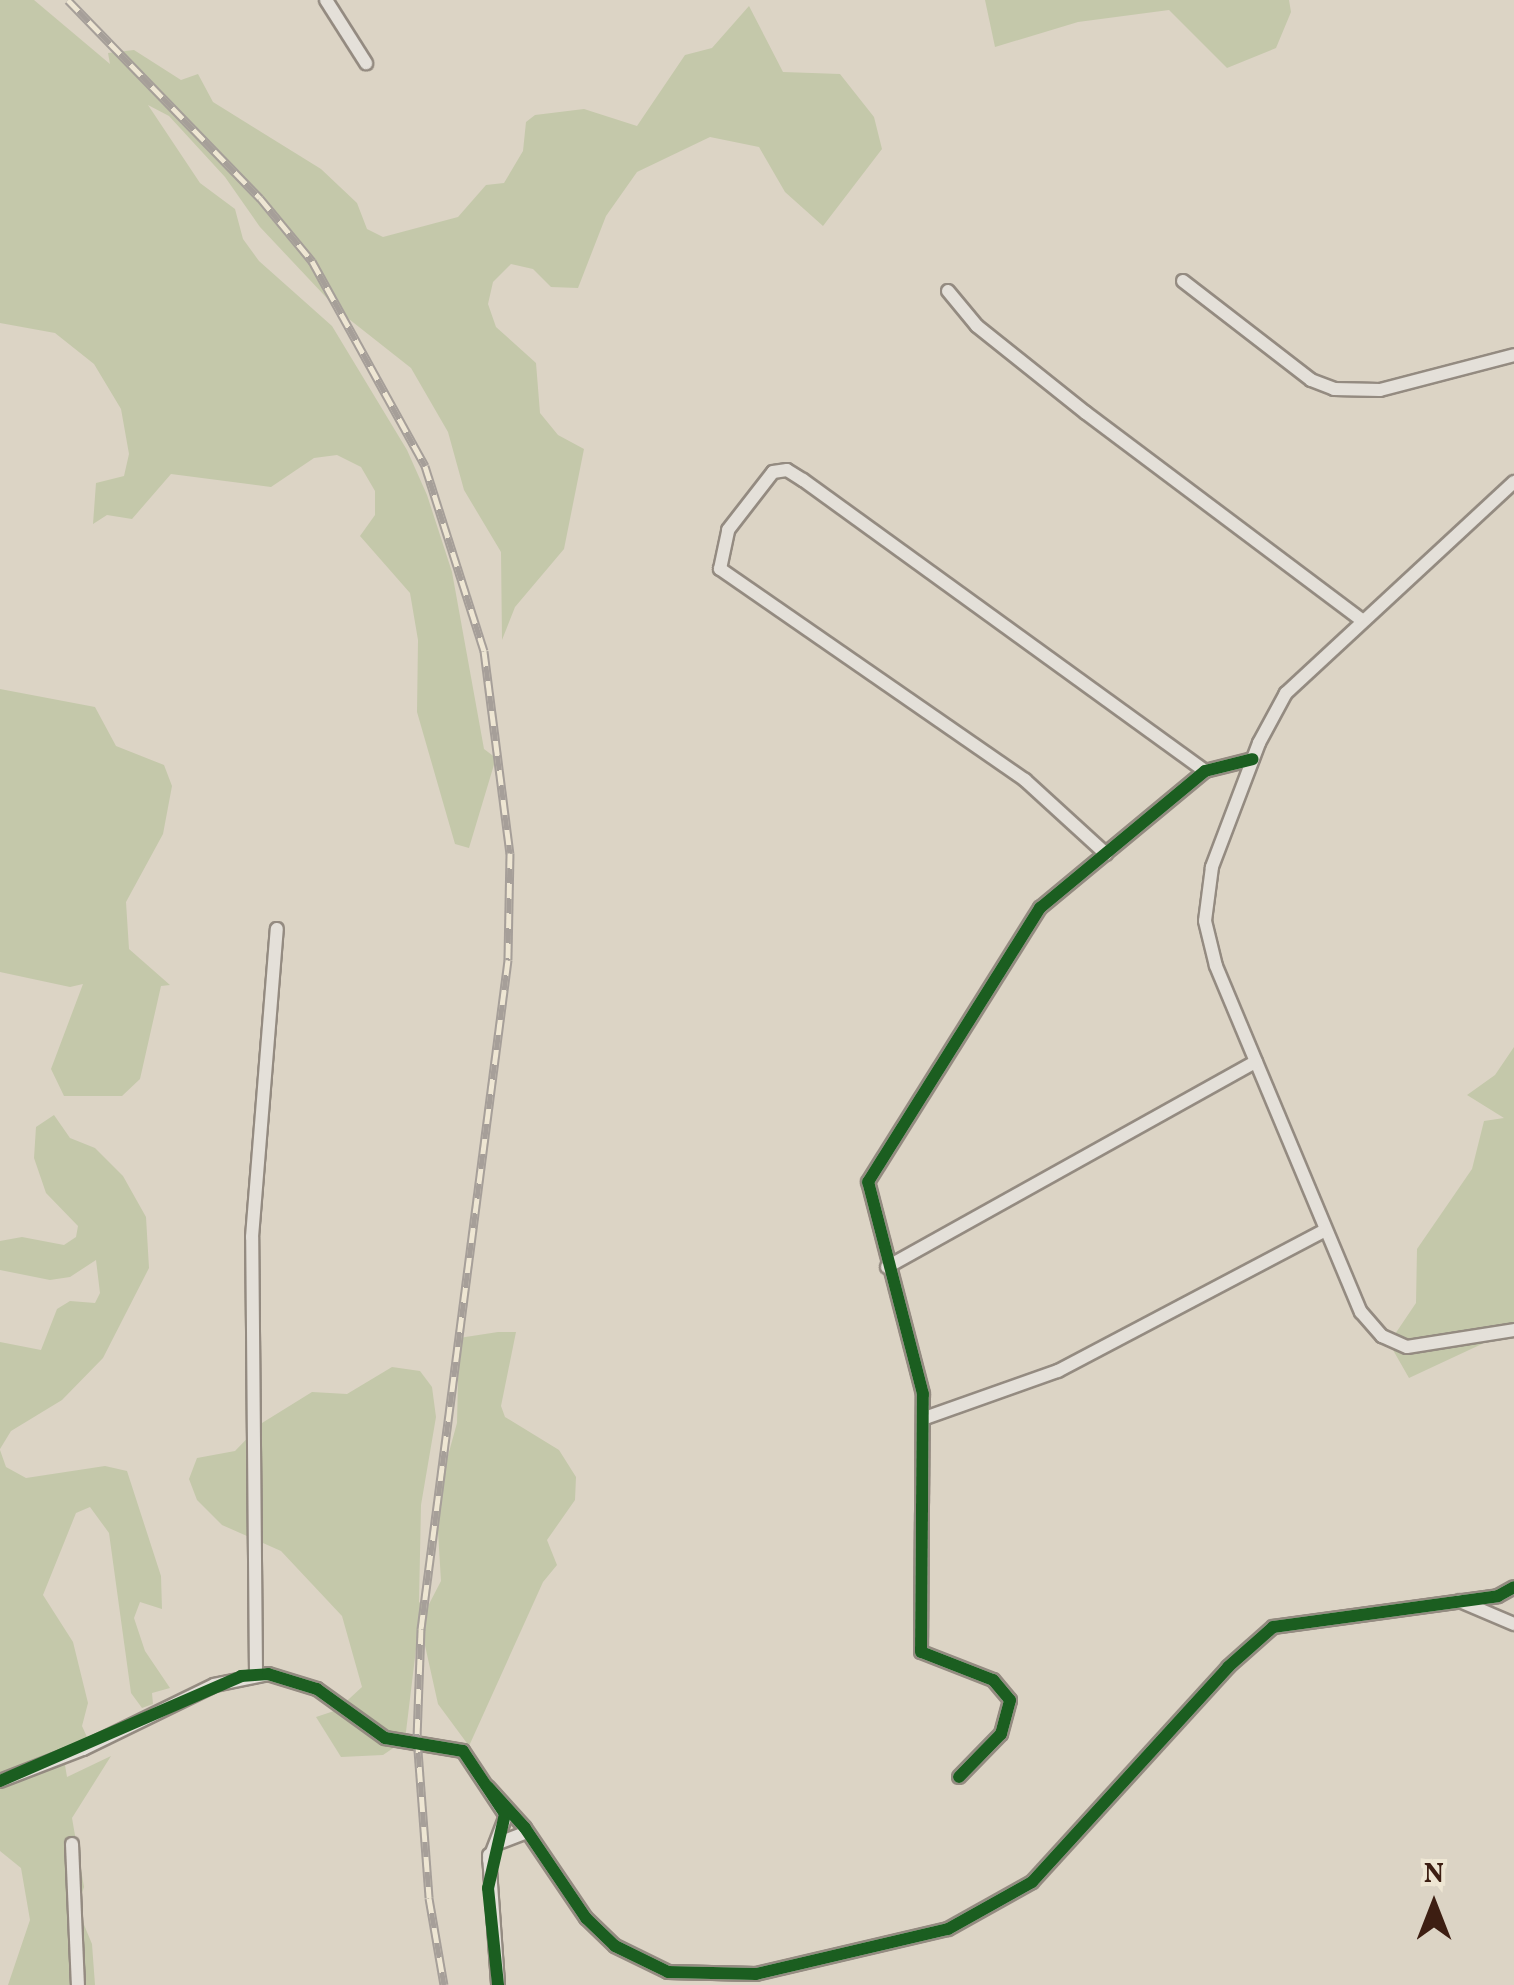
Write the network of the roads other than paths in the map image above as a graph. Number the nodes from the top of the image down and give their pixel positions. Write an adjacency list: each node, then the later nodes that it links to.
1 (326, 0): 2 (street)
2 (366, 62)
3 (1183, 281): 5 (street)
4 (948, 292): 7 (street)
5 (1514, 356)
6 (1514, 482): 7 (street)
7 (1363, 621): 8 (street)
8 (1253, 759): 9 (street); 12 (street)
9 (1205, 771): 10 (street); 10 (street)
10 (1106, 854): 14 (street)
11 (277, 928): 22 (street)
12 (1256, 1062): 13 (street); 14 (street)
13 (1324, 1230): 15 (street); 16 (street)
14 (887, 1266): 16 (street)
15 (1514, 1330)
16 (925, 1418): 23 (street)
17 (1514, 1586): 18 (street)
18 (1498, 1596): 19 (street); 20 (street)
19 (1514, 1596)
20 (1460, 1600): 21 (street); 27 (street)
21 (1514, 1624)
22 (256, 1674): 24 (street); 25 (street)
23 (959, 1777)
24 (0, 1781)
25 (486, 1785): 26 (street); 27 (street)
26 (499, 1819): 27 (street); 29 (street); 30 (street)
27 (527, 1832): 29 (street)
28 (72, 1844): 31 (street)
29 (496, 1844): 30 (street)
30 (489, 1860): 32 (street)
31 (78, 1985)
32 (498, 1985)

